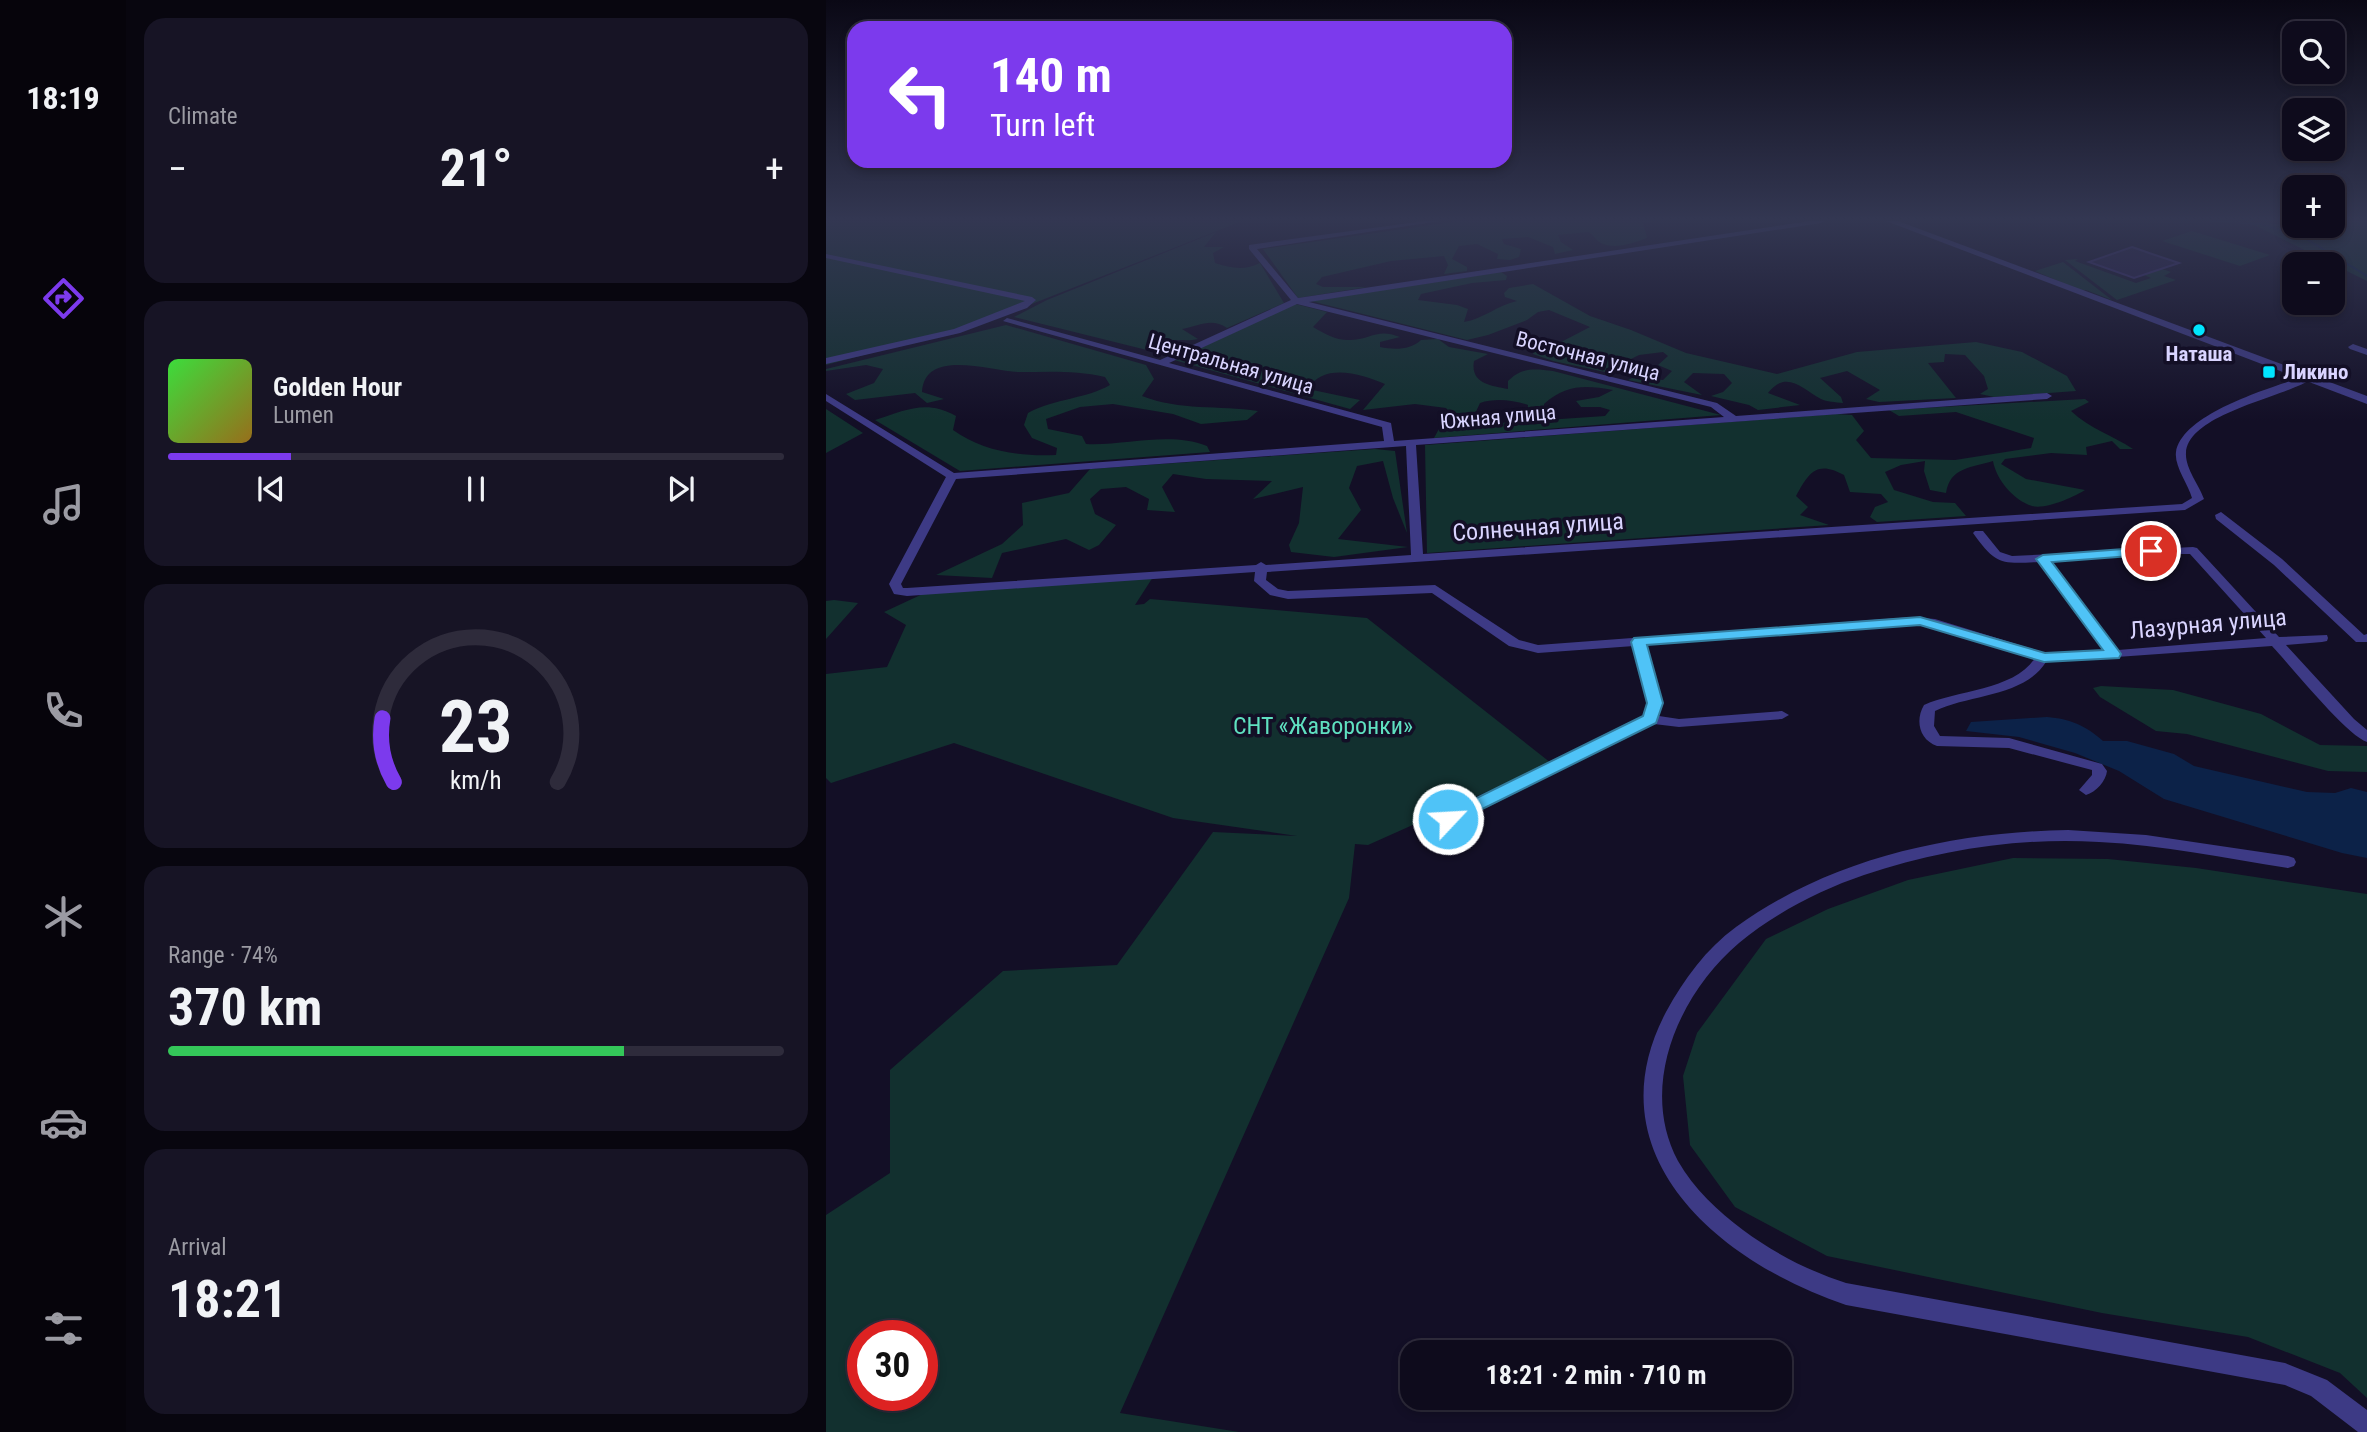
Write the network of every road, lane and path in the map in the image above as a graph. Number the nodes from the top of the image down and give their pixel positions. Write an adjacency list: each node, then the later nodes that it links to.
1 (975, 288): 9 (street)
2 (1285, 288): 5 (street)
3 (1382, 288): 5 (street)
4 (2070, 288): 11 (street)
5 (1296, 301): 10 (street); 15 (street, Восточная улица)
6 (1007, 321): 10 (street, Центральная улица)
7 (2353, 347): 8 (street)
8 (2367, 352)
9 (826, 361)
10 (1163, 362): 17 (street, Центральная улица)
11 (2308, 378): 14 (street); 21 (street, Солнечная улица)
12 (2047, 396): 15 (street, Южная улица)
13 (826, 397): 18 (street)
14 (2367, 400)
15 (1733, 418): 16 (street, Южная улица)
16 (1411, 443): 17 (street, Южная улица); 21 (street)
17 (1389, 444): 18 (street, Южная улица)
18 (952, 475): 23 (street, Солнечная улица)
19 (2221, 515): 25 (street)
20 (1979, 533): 22 (street)
21 (1417, 557): 23 (street, Солнечная улица)
22 (2043, 559): 27 (street); 28 (street)
23 (1261, 566): 26 (street, Лазурная улица)
24 (2322, 638): 27 (street, Лазурная улица)
25 (2367, 638)
26 (1639, 642): 29 (street, Лазурная улица); 31 (street)
27 (2276, 642): 28 (street, Лазурная улица); 32 (street)
28 (2114, 654): 29 (street, Лазурная улица)
29 (2043, 657): 33 (street)
30 (1782, 715): 31 (street)
31 (1651, 719): 34 (street)
32 (2367, 737)
33 (2087, 790)
34 (1425, 830)
35 (2288, 862): 36 (street)
36 (2367, 1424)

